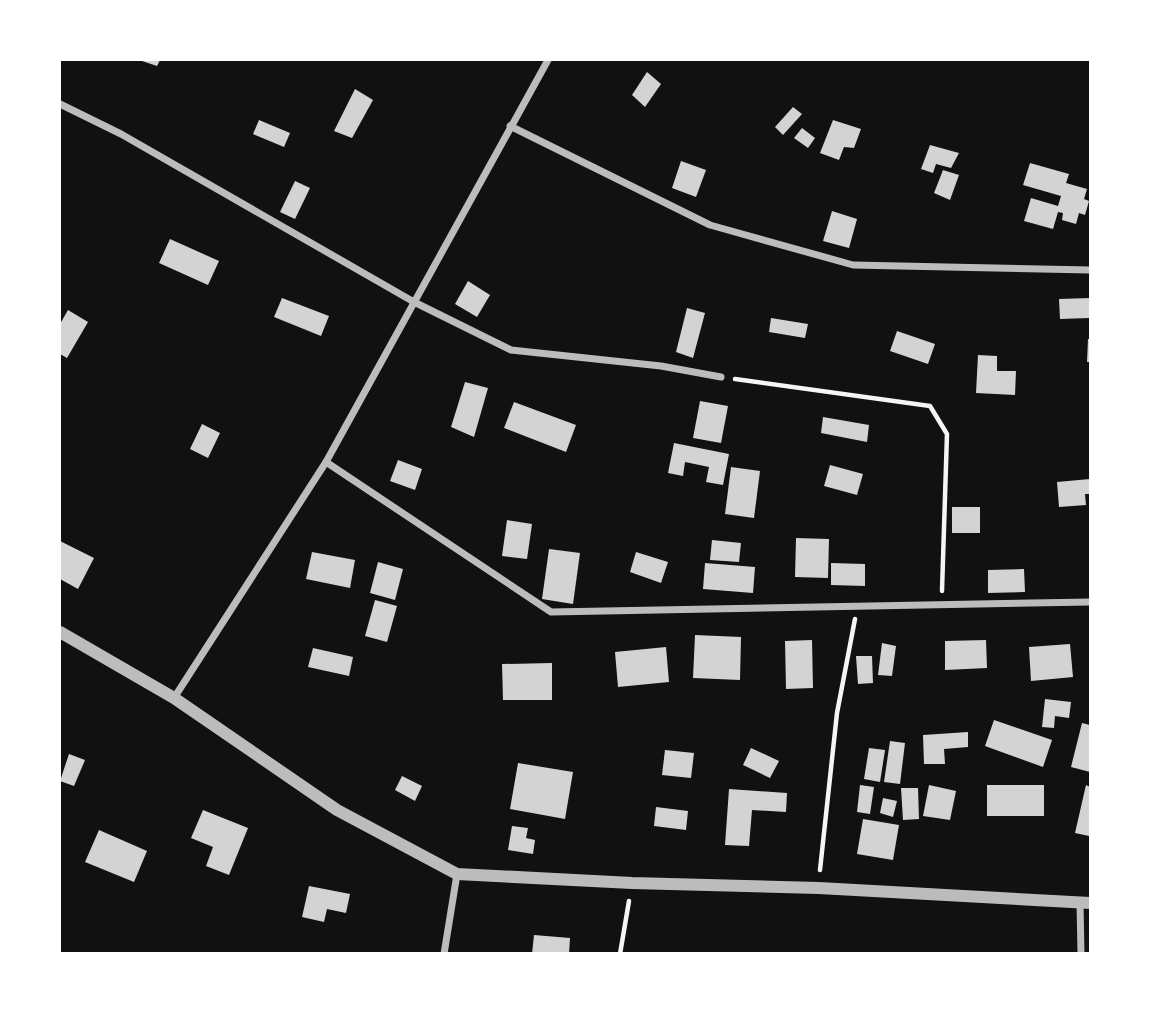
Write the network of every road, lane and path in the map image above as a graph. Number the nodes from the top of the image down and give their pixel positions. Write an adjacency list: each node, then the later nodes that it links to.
1 (548, 60): 3 (street)
2 (60, 104): 5 (street)
3 (510, 126): 4 (street); 5 (street)
4 (1090, 270)
5 (414, 302): 6 (street); 7 (street)
6 (721, 377): 9 (path)
7 (326, 462): 10 (street); 12 (street)
8 (1090, 602): 9 (street)
9 (942, 606): 10 (street)
10 (857, 608): 15 (path)
11 (60, 632): 12 (street)
12 (174, 698): 13 (street)
13 (457, 874): 14 (street); 17 (street)
14 (632, 883): 15 (street); 18 (path)
15 (818, 888): 16 (street)
16 (1085, 903): 19 (street)
17 (444, 954)
18 (620, 954)
19 (1081, 954)

